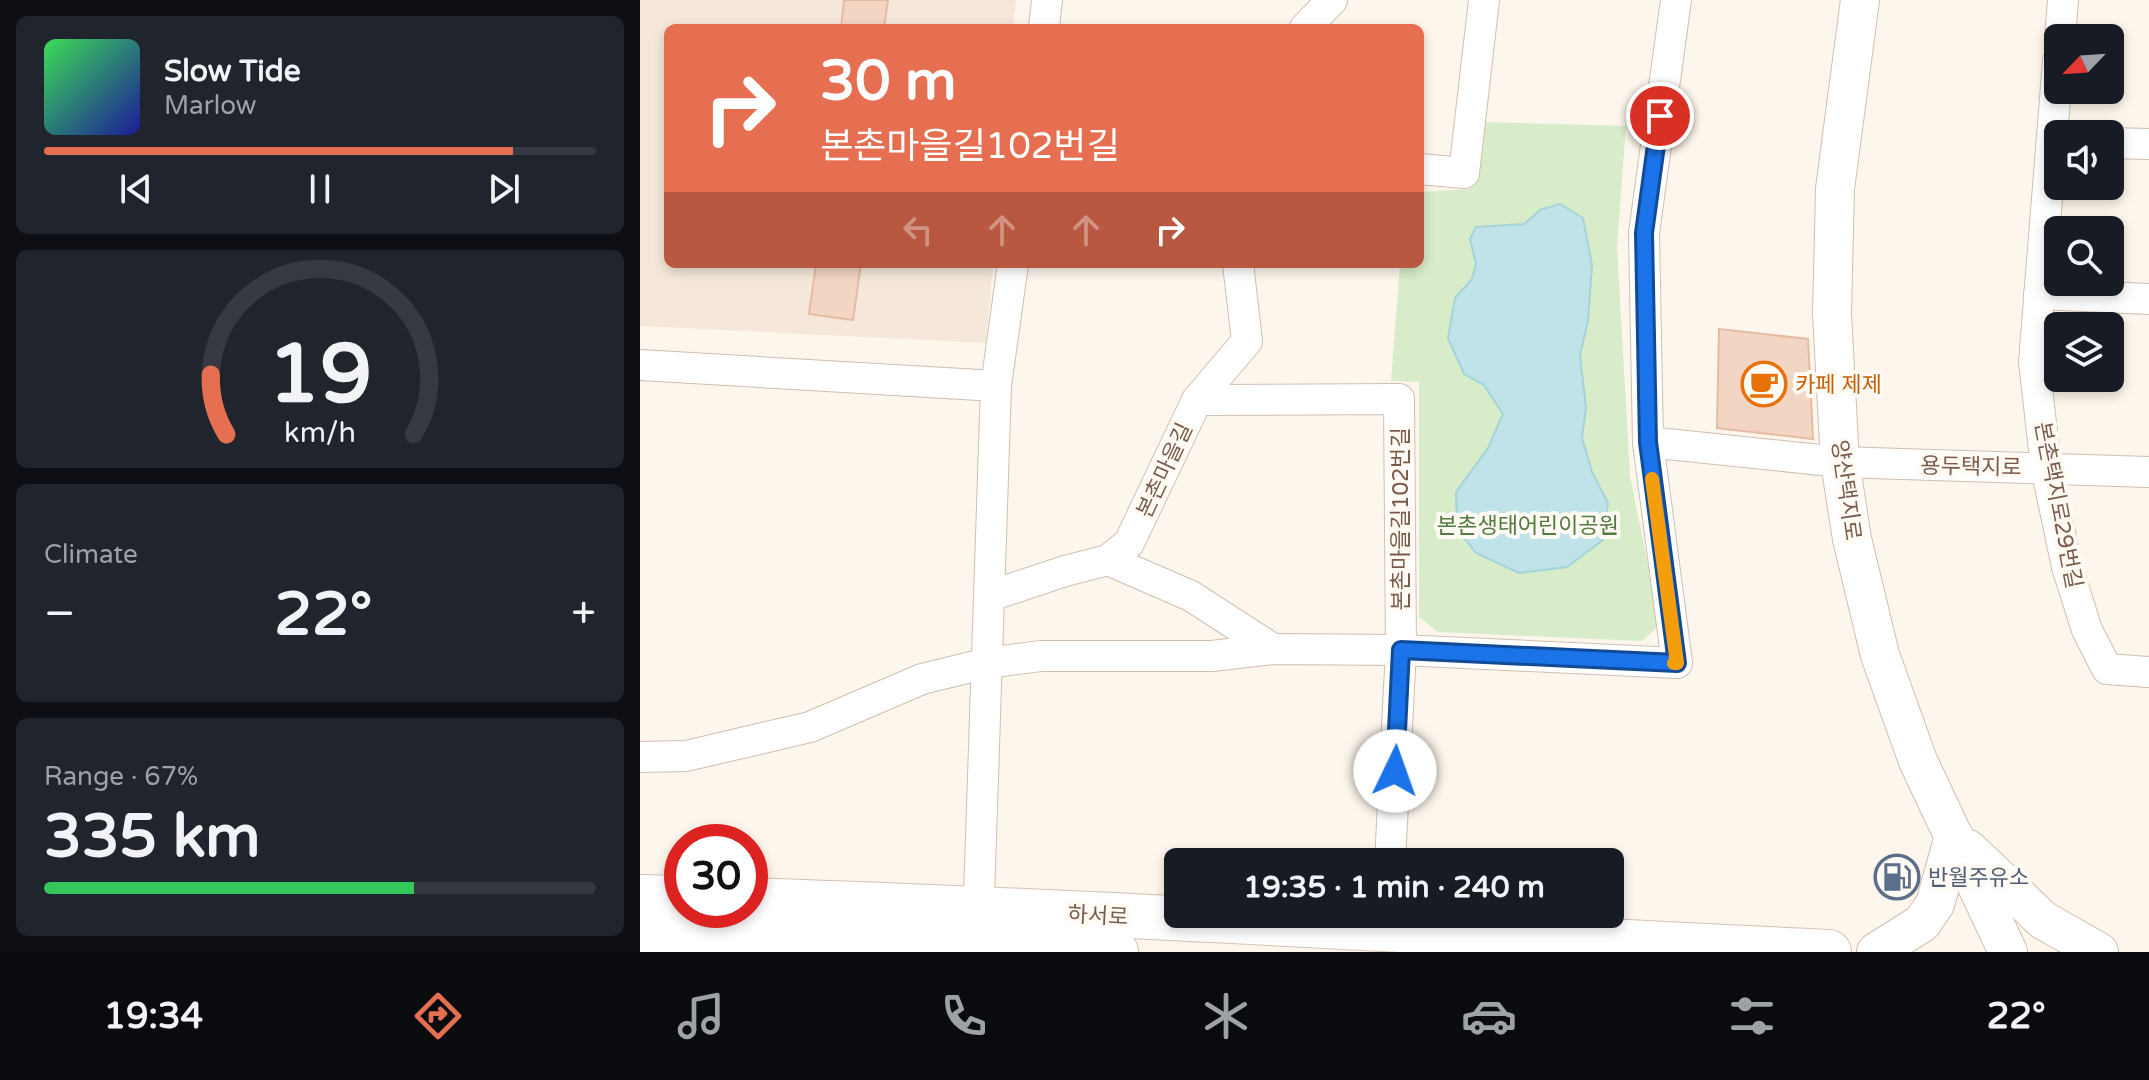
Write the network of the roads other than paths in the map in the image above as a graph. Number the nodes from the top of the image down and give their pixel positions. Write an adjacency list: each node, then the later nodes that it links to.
1 (1047, 0): 7 (street)
2 (1332, 0): 8 (street)
3 (1484, 0): 12 (street)
4 (1676, 0): 21 (street)
5 (1860, 0): 22 (street, 양산택지로)
6 (2063, 0): 9 (street)
7 (1044, 24)
8 (1309, 24)
9 (2061, 24)
10 (2124, 143): 11 (street)
11 (2149, 144)
12 (1424, 169)
13 (2049, 200): 16 (street, 본촌택지로29번길)
14 (1012, 268): 19 (street)
15 (1238, 268): 20 (street, 본촌마을길)
16 (2039, 294): 17 (street); 23 (street, 본촌택지로29번길)
17 (2149, 299)
18 (640, 365): 19 (street)
19 (996, 386): 26 (street)
20 (1197, 400): 25 (street, 본촌마을길); 28 (street, 본촌마을길102번길)
21 (1648, 442): 22 (street, 용두택지로); 28 (street)
22 (1840, 462): 23 (street, 용두택지로); 32 (street, 양산택지로)
23 (2046, 467): 24 (street, 용두택지로); 30 (street, 본촌택지로29번길)
24 (2149, 472)
25 (1108, 560): 26 (street); 27 (street)
26 (990, 596): 29 (street)
27 (1273, 649): 28 (street); 29 (street)
28 (1401, 650): 33 (street)
29 (987, 663): 31 (street); 38 (street)
30 (2149, 672)
31 (640, 757)
32 (1954, 836): 44 (street); 45 (street, 양산택지로); 46 (street)
33 (1391, 848)
34 (640, 897): 35 (main road)
35 (664, 898)
36 (768, 902): 38 (main road, 하서로)
37 (1164, 925): 38 (main road, 하서로)
38 (978, 926): 40 (main road, 하서로); 42 (main road, 하서로)
39 (1409, 928): 41 (main road, 하서로)
40 (640, 939)
41 (1480, 944): 43 (main road, 하서로)
42 (1116, 952)
43 (1829, 952)
44 (1876, 952)
45 (2008, 952)
46 (2099, 952)

